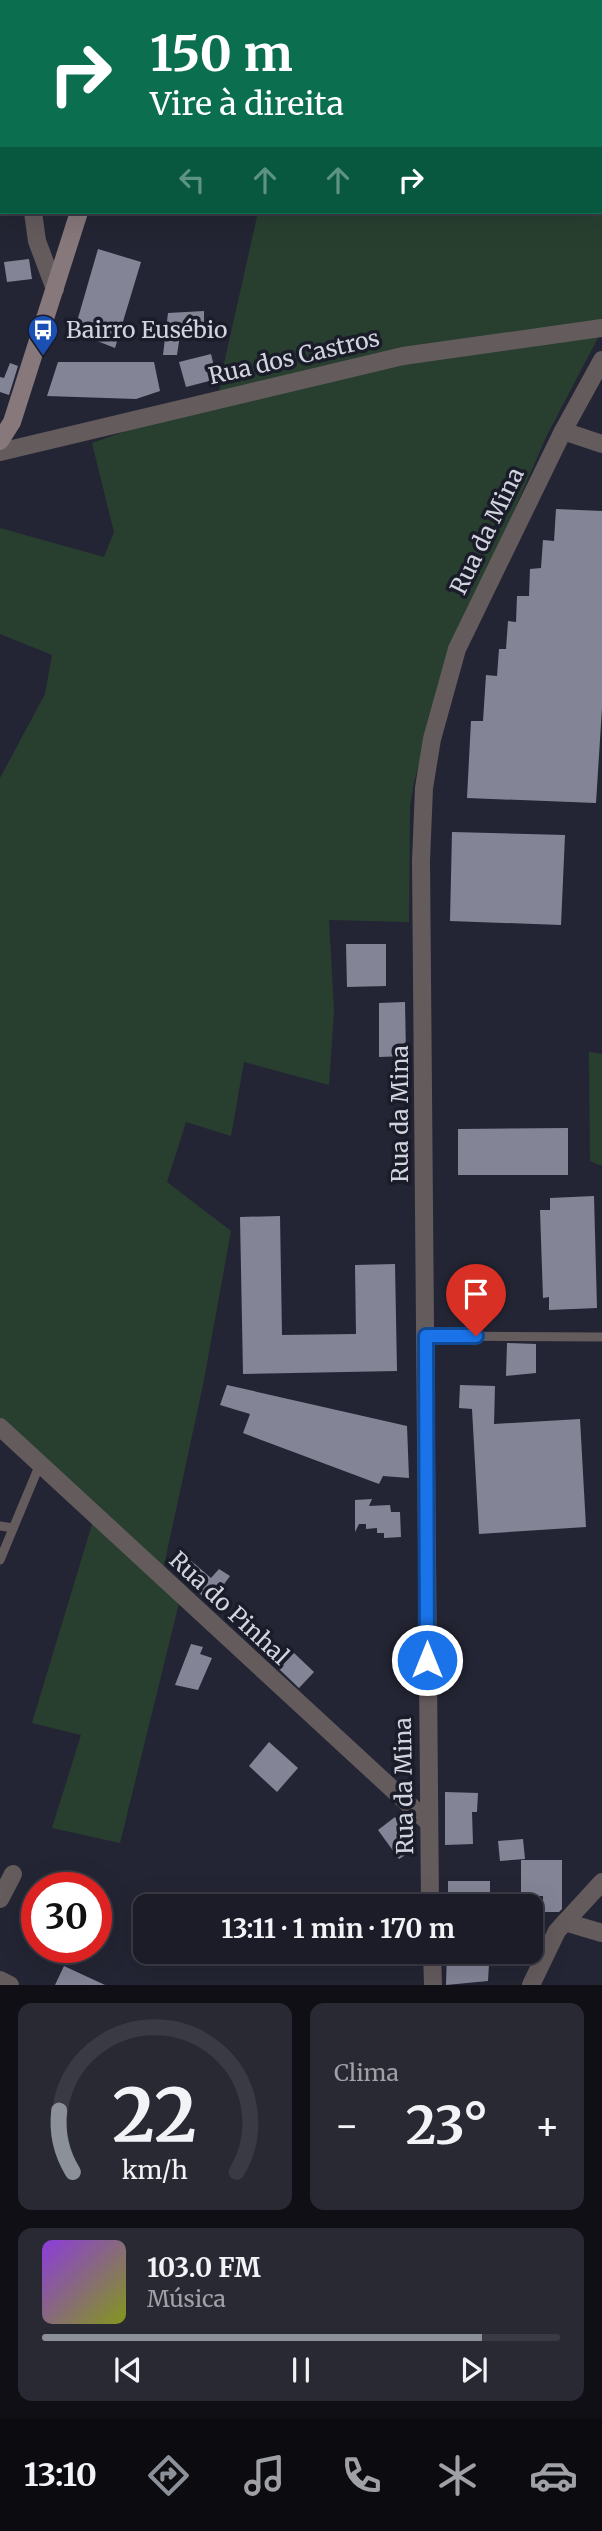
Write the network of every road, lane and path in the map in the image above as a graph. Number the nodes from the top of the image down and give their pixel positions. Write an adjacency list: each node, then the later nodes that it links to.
1 (33, 214): 3 (street)
2 (78, 214): 3 (street)
3 (55, 289): 7 (street)
4 (602, 328): 9 (street, Rua dos Castros)
5 (602, 360): 6 (street, Rua da Mina)
6 (563, 431): 8 (street); 10 (street, Rua da Mina)
7 (0, 442)
8 (602, 444)
9 (0, 452)
10 (426, 1336): 11 (lane); 17 (street, Rua da Mina)
11 (602, 1337)
12 (0, 1427): 13 (street, Rua do Pinhal)
13 (40, 1464): 15 (lane); 17 (street, Rua do Pinhal)
14 (0, 1526): 15 (lane)
15 (13, 1528): 16 (lane)
16 (0, 1560)
17 (428, 1822): 20 (street, Rua da Mina)
18 (13, 1874): 21 (street)
19 (602, 1882): 22 (street)
20 (430, 1894)
21 (0, 1899)
22 (565, 1922): 23 (street); 28 (street)
23 (602, 1933)
24 (432, 1964): 27 (street)
25 (0, 1980): 26 (street)
26 (10, 1985)
27 (433, 1985)
28 (531, 1985)

